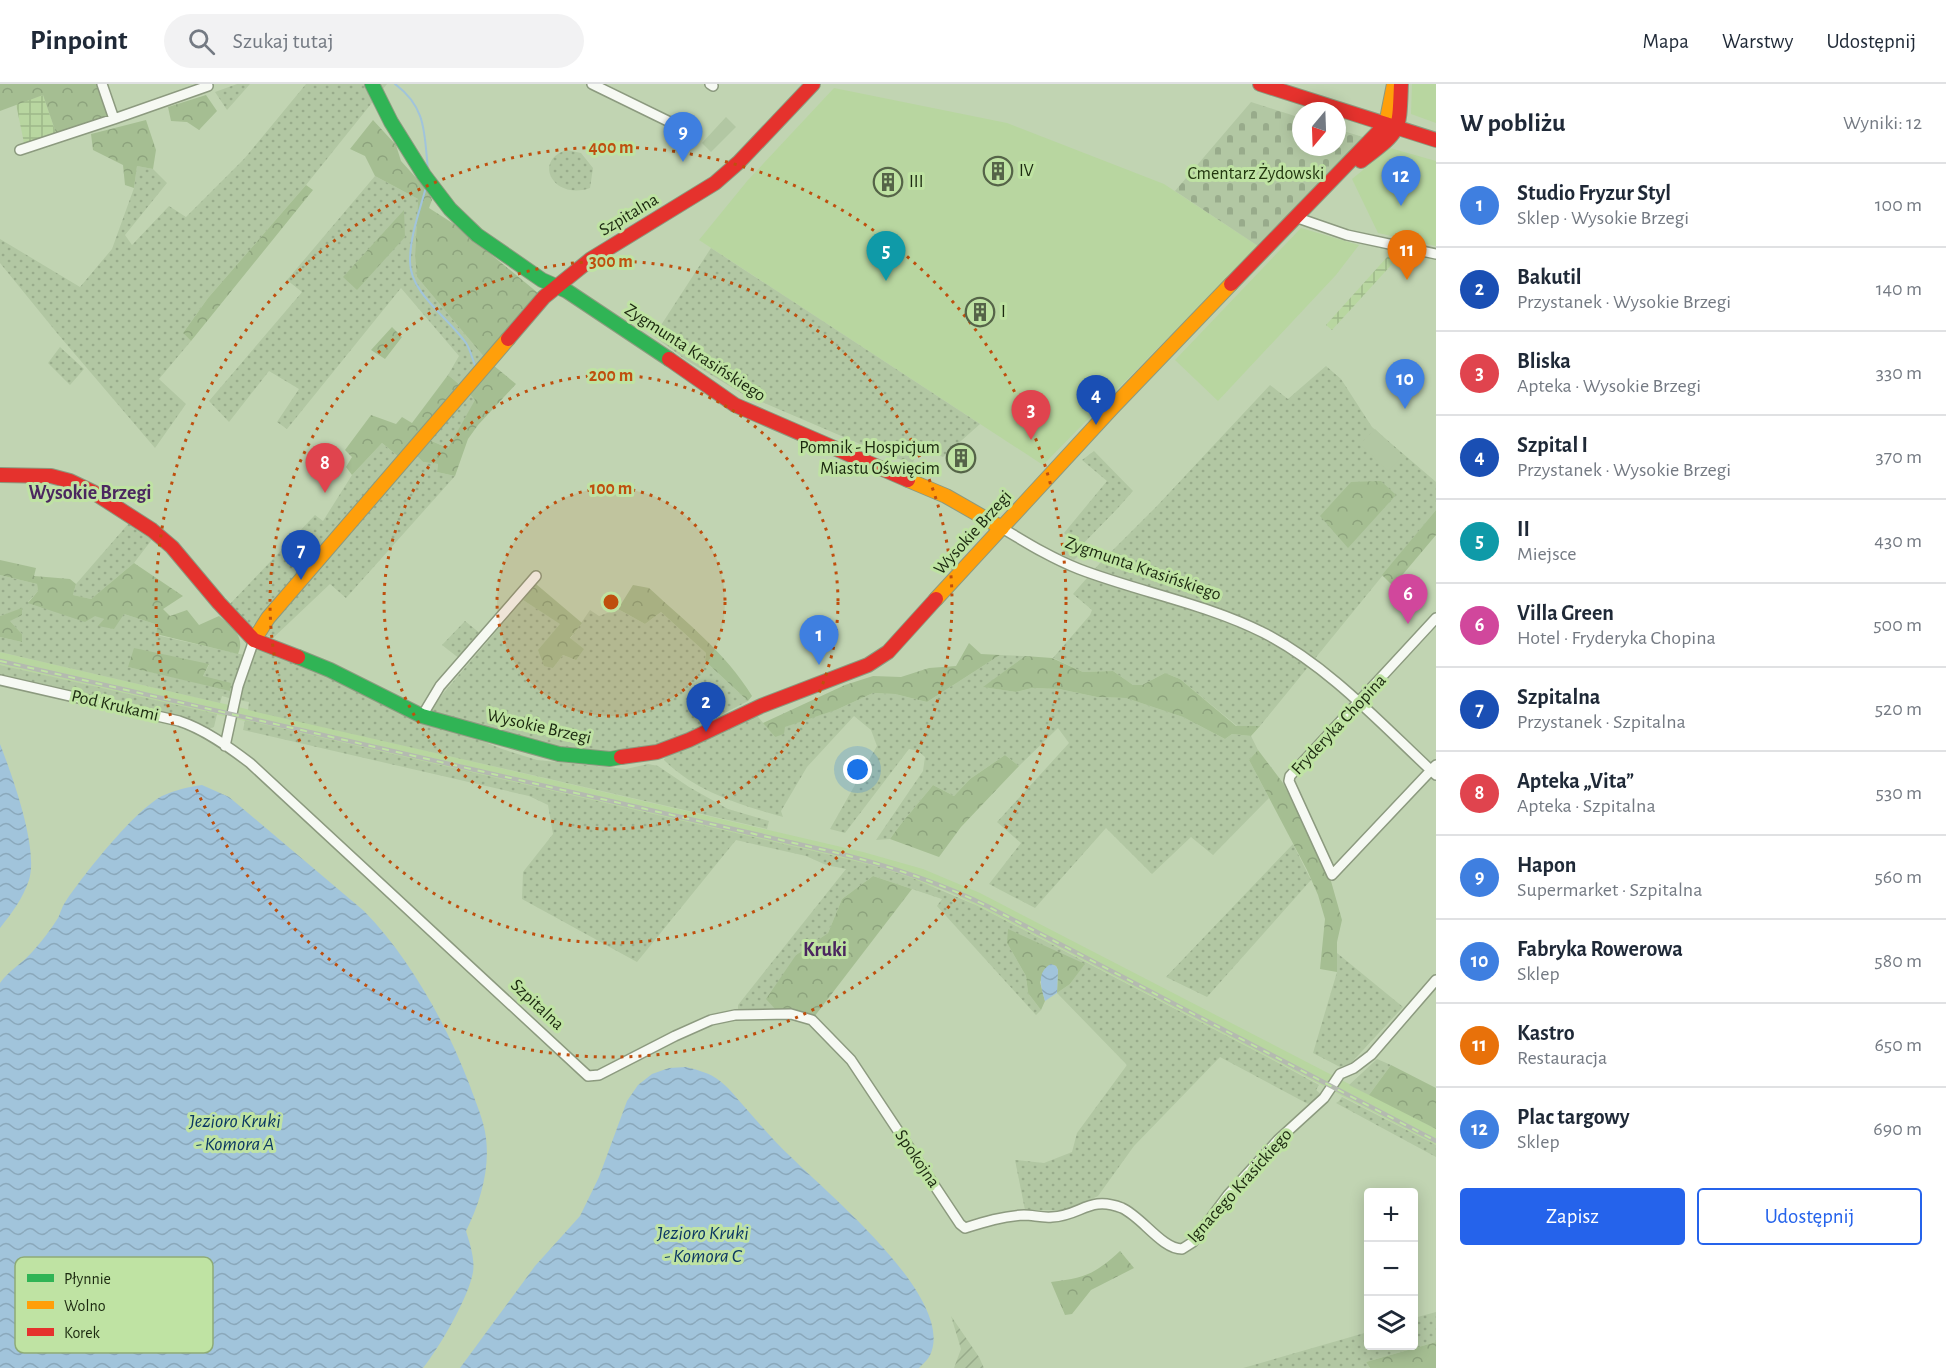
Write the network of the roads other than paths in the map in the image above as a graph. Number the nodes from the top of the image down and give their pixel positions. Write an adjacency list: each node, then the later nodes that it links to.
1 (102, 84): 10 (street)
2 (207, 84): 10 (street)
3 (372, 84): 17 (street, Zygmunta Krasińskiego)
4 (592, 84): 11 (street)
5 (813, 84): 17 (street, Szpitalna)
6 (1260, 84): 9 (street)
7 (1401, 84): 12 (street)
8 (1393, 90): 9 (street); 12 (street)
9 (1362, 116): 12 (street)
10 (114, 119): 14 (street)
11 (678, 126)
12 (1392, 126): 13 (street); 15 (street, Wysokie Brzegi)
13 (1436, 141)
14 (20, 150)
15 (1295, 217): 16 (street); 19 (street, Wysokie Brzegi)
16 (1436, 254)
17 (556, 286): 19 (street, Zygmunta Krasińskiego); 22 (street, Szpitalna)
18 (0, 475): 22 (street, Wysokie Brzegi)
19 (1002, 528): 24 (street, Zygmunta Krasińskiego); 25 (street, Wysokie Brzegi)
20 (536, 576): 25 (street)
21 (1435, 621): 24 (street, Fryderyka Chopina)
22 (254, 640): 25 (street, Wysokie Brzegi); 26 (street, Szpitalna)
23 (0, 680): 26 (street, Pod Krukami)
24 (1359, 703): 27 (street, Zygmunta Krasińskiego); 27 (street, Fryderyka Chopina)
25 (422, 716)
26 (225, 746): 29 (street, Szpitalna)
27 (1434, 770)
28 (1436, 980): 30 (street, Ignacego Krasickiego)
29 (851, 1060): 30 (street, Spokojna)
30 (999, 1218)

